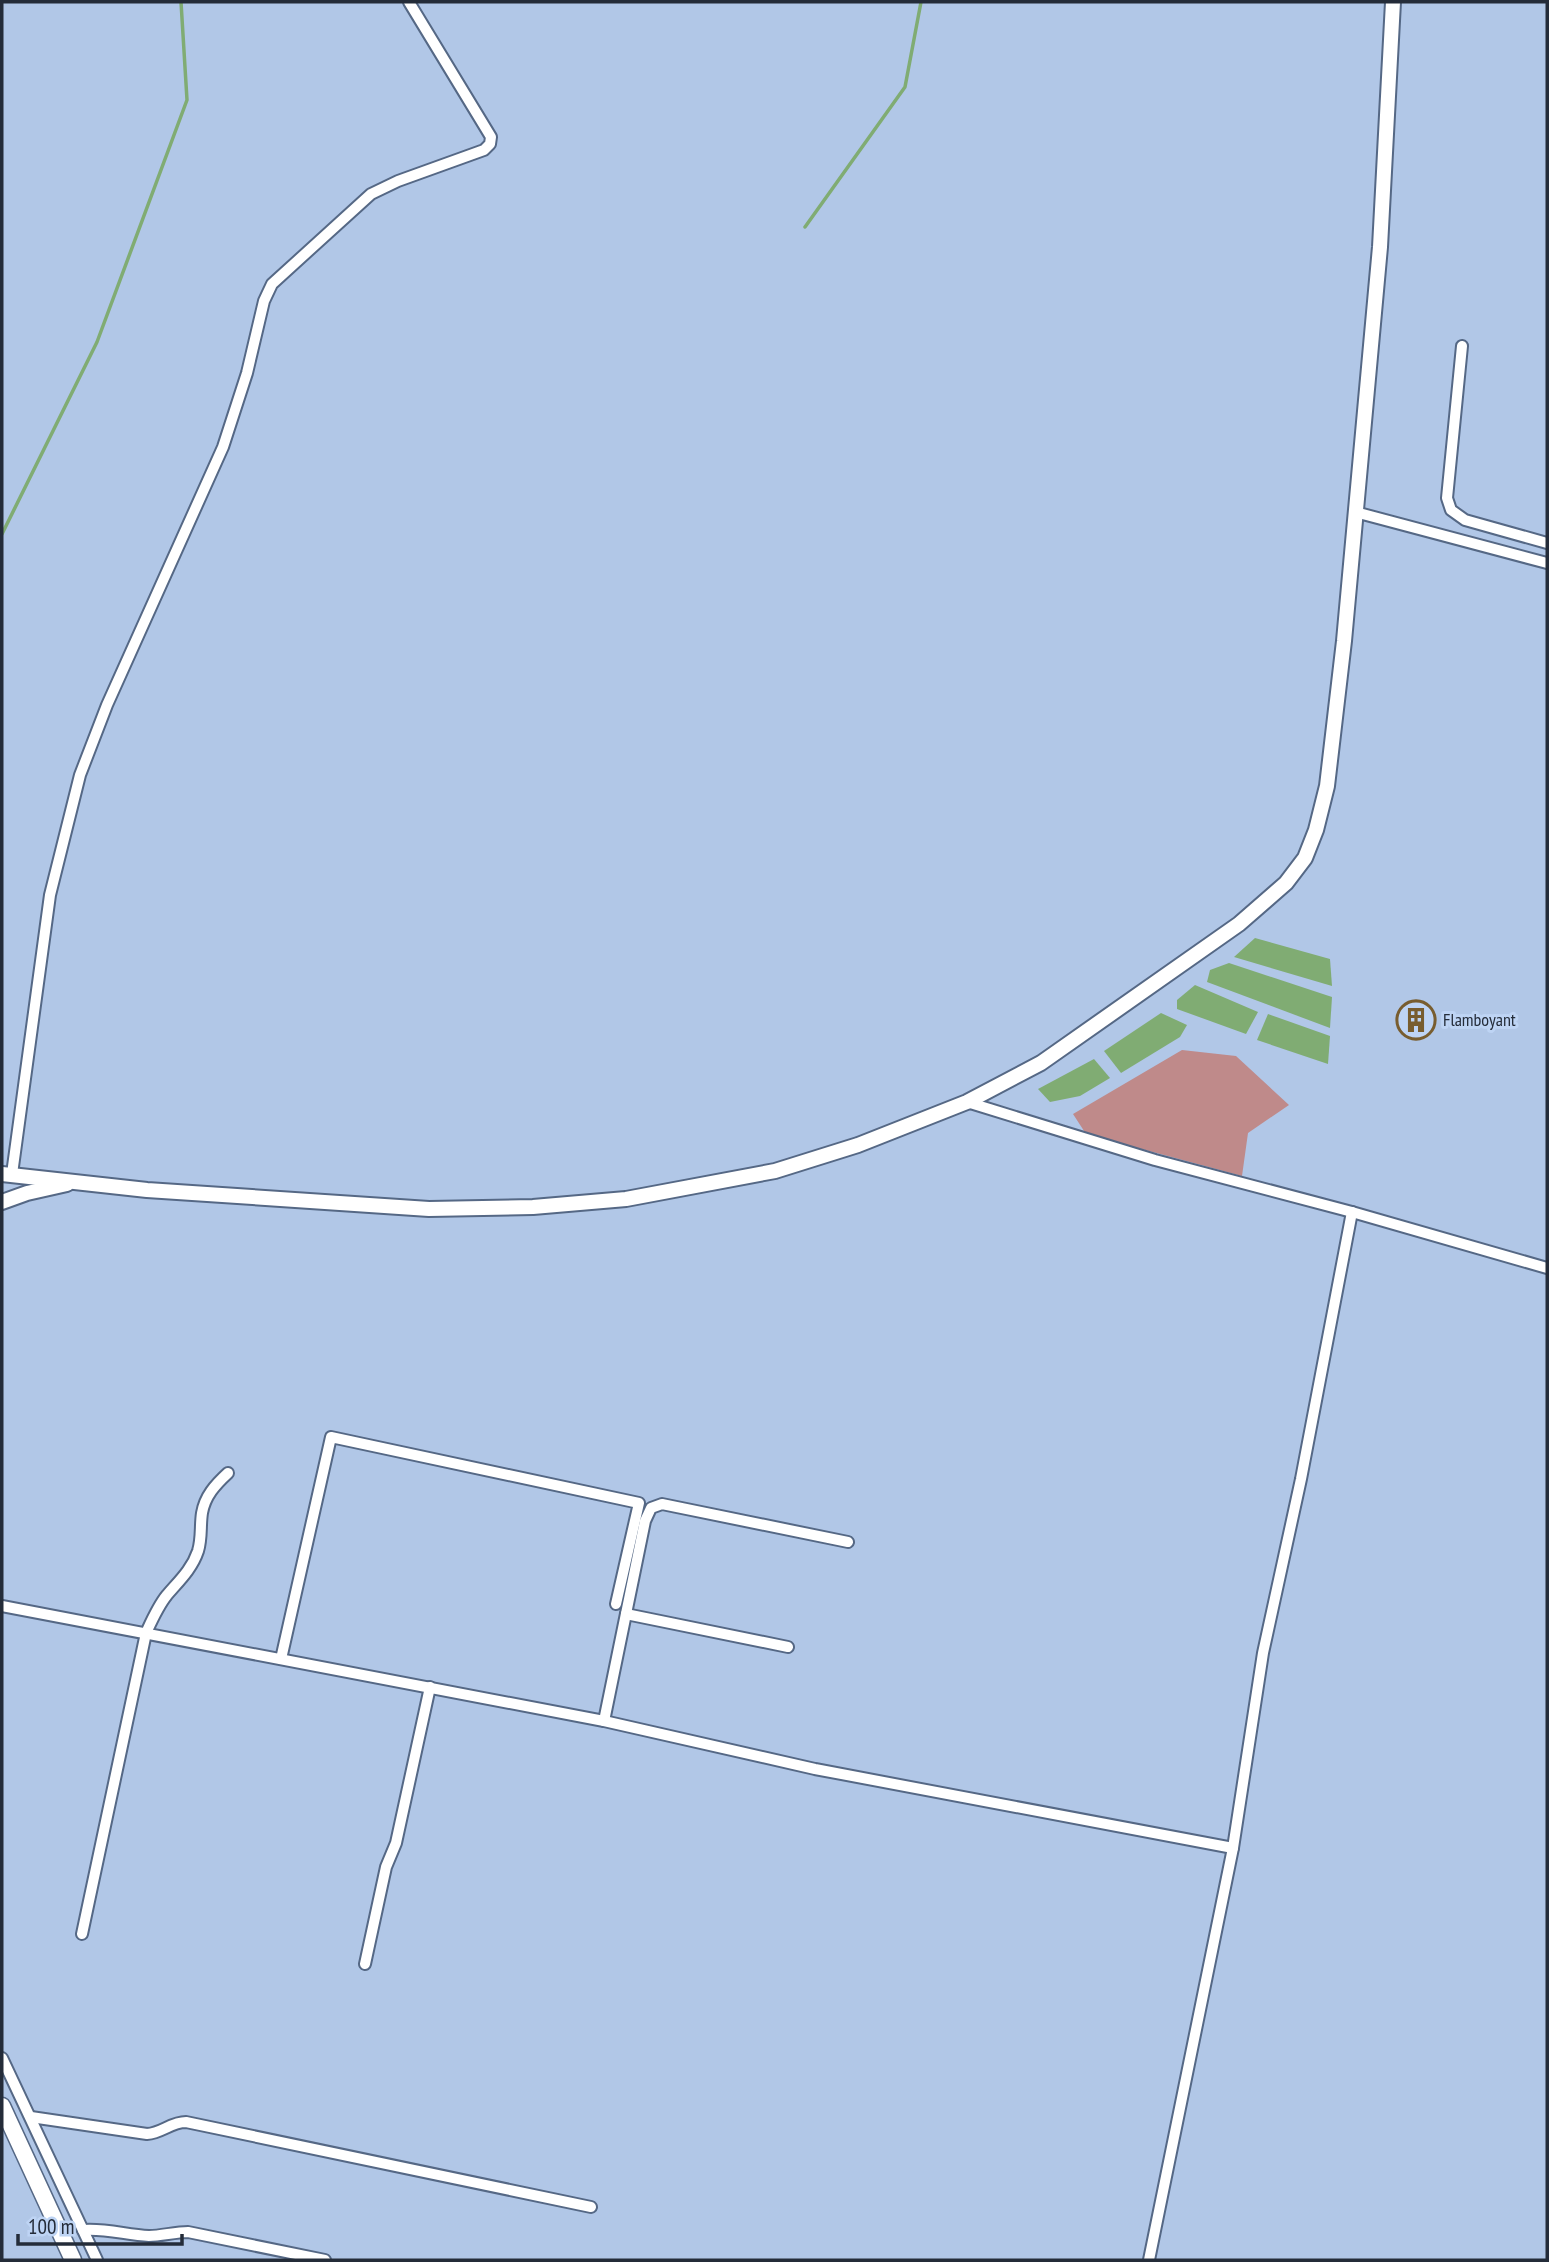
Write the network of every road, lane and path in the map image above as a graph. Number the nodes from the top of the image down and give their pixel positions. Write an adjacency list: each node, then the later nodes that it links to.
1 (409, 2): 10 (street)
2 (1393, 2): 4 (street)
3 (1462, 346): 5 (street)
4 (1355, 512): 7 (street); 9 (street)
5 (1508, 533): 6 (street); 7 (street)
6 (1547, 543)
7 (1504, 552): 8 (street)
8 (1547, 563)
9 (967, 1102): 11 (street); 14 (street)
10 (7, 1174): 11 (street); 12 (street)
11 (75, 1182): 12 (street)
12 (18, 1197): 13 (street)
13 (2, 1202)
14 (1352, 1212): 15 (street); 26 (street)
15 (1547, 1268)
16 (228, 1473): 21 (street)
17 (848, 1542): 20 (street)
18 (616, 1604): 23 (street)
19 (2, 1606): 21 (street)
20 (626, 1614): 22 (street); 25 (street)
21 (146, 1633): 23 (street); 27 (street)
22 (788, 1647)
23 (281, 1659): 24 (street)
24 (429, 1687): 25 (street); 28 (street)
25 (604, 1721): 26 (street)
26 (1233, 1848): 37 (street)
27 (82, 1934)
28 (365, 1964)
29 (2, 2058): 31 (street)
30 (2, 2106): 34 (main road)
31 (31, 2117): 32 (street); 33 (street)
32 (591, 2207)
33 (83, 2230): 35 (street); 36 (street)
34 (73, 2260)
35 (97, 2260)
36 (325, 2260)
37 (1149, 2260)

